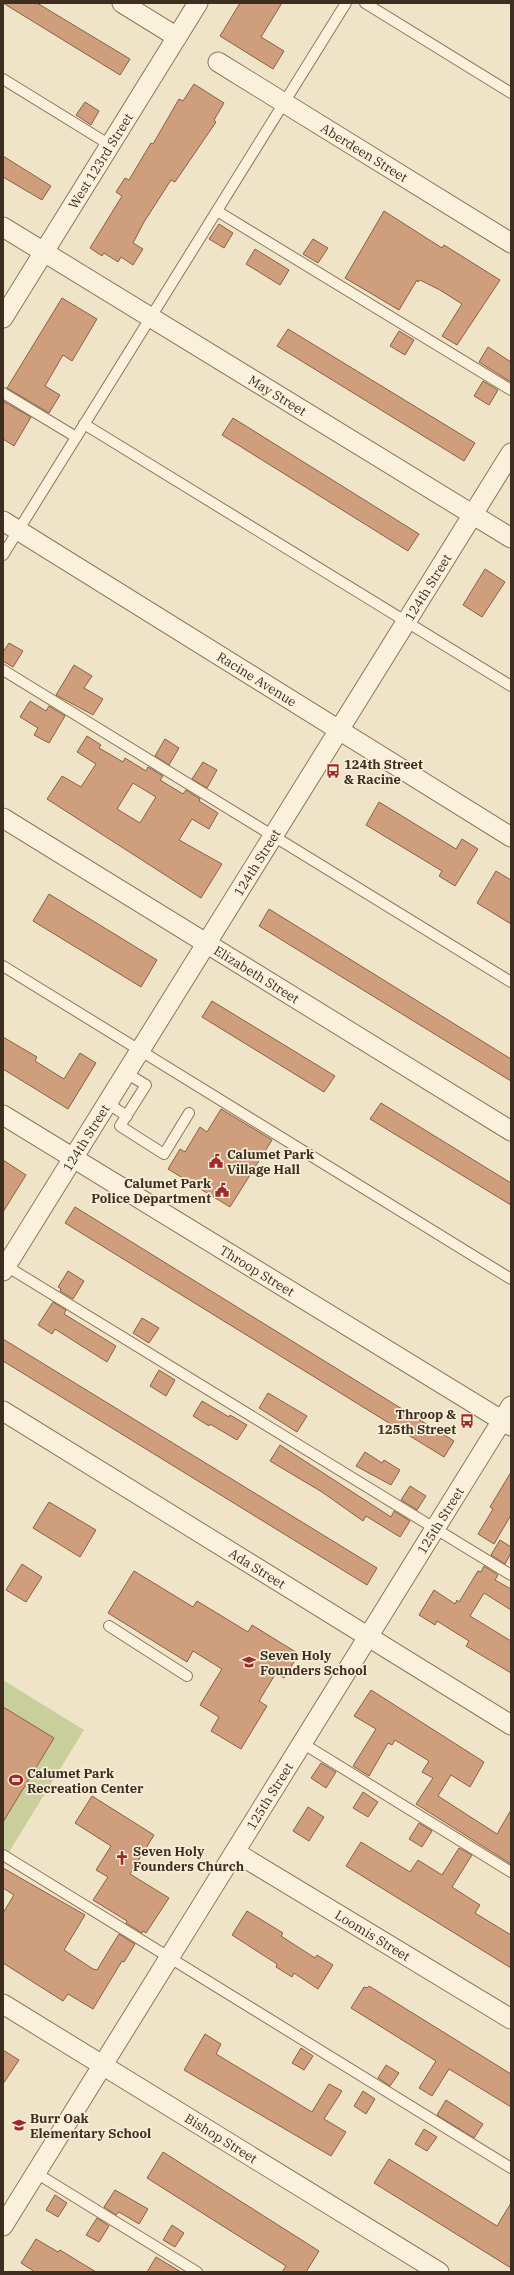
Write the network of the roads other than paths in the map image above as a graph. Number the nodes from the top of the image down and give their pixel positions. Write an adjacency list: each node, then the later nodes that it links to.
1 (122, 3): 5 (street)
2 (198, 3): 5 (street, West 123rd Street)
3 (346, 3): 9 (lane)
4 (365, 3): 8 (lane)
5 (177, 37): 10 (street, West 123rd Street)
6 (218, 62): 9 (street, Aberdeen Street)
7 (3, 79): 10 (lane)
8 (511, 93)
9 (284, 103): 11 (lane); 13 (street, Aberdeen Street)
10 (110, 145): 14 (street, West 123rd Street)
11 (217, 211): 15 (lane); 17 (lane)
12 (3, 227): 14 (street, May Street)
13 (511, 242)
14 (44, 252): 15 (street, May Street); 16 (street, West 123rd Street)
15 (151, 317): 19 (lane); 22 (street, May Street)
16 (3, 318)
17 (511, 390)
18 (3, 393): 20 (lane)
19 (84, 424): 20 (lane); 26 (lane)
20 (76, 437): 23 (lane)
21 (511, 453): 22 (street, 124th Street)
22 (473, 514): 24 (street, May Street); 26 (street, 124th Street)
23 (11, 526): 25 (lane); 29 (street, Racine Avenue)
24 (511, 538)
25 (3, 555)
26 (406, 622): 28 (lane); 29 (street, 124th Street)
27 (3, 670): 31 (lane)
28 (511, 686)
29 (339, 730): 31 (street, 124th Street); 32 (street, Racine Avenue)
30 (3, 818): 33 (street, Elizabeth Street)
31 (273, 836): 33 (street, 124th Street); 35 (lane)
32 (511, 836)
33 (207, 943): 36 (street, 124th Street); 42 (street, Elizabeth Street)
34 (3, 966): 36 (lane)
35 (511, 982)
36 (140, 1050): 37 (street, 124th Street); 45 (lane)
37 (126, 1073): 38 (street, 124th Street); 41 (lane)
38 (107, 1103): 41 (lane); 43 (street, 124th Street)
39 (189, 1112): 41 (lane)
40 (3, 1114): 43 (street, Throop Street)
41 (127, 1116)
42 (511, 1131)
43 (73, 1158): 44 (street, 124th Street); 47 (street, Throop Street)
44 (4, 1267): 48 (lane)
45 (511, 1279)
46 (3, 1411): 51 (street, Ada Street)
47 (508, 1418): 48 (street, 125th Street)
48 (435, 1528): 49 (lane); 51 (street, 125th Street)
49 (511, 1575)
50 (108, 1626): 52 (lane)
51 (368, 1637): 53 (street, Ada Street); 54 (street, 125th Street)
52 (187, 1676)
53 (511, 1725)
54 (302, 1743): 55 (street, 125th Street); 57 (lane)
55 (235, 1852): 58 (street, 125th Street); 60 (street, Loomis Street)
56 (3, 1855): 58 (lane)
57 (511, 1872)
58 (170, 1958): 61 (street, 125th Street); 62 (lane)
59 (3, 2004): 61 (street, Bishop Street)
60 (511, 2019)
61 (103, 2065): 63 (street, 125th Street); 66 (street, Bishop Street)
62 (511, 2168)
63 (36, 2173): 64 (street, 125th Street); 65 (lane)
64 (3, 2226)
65 (197, 2272)
66 (439, 2272)

